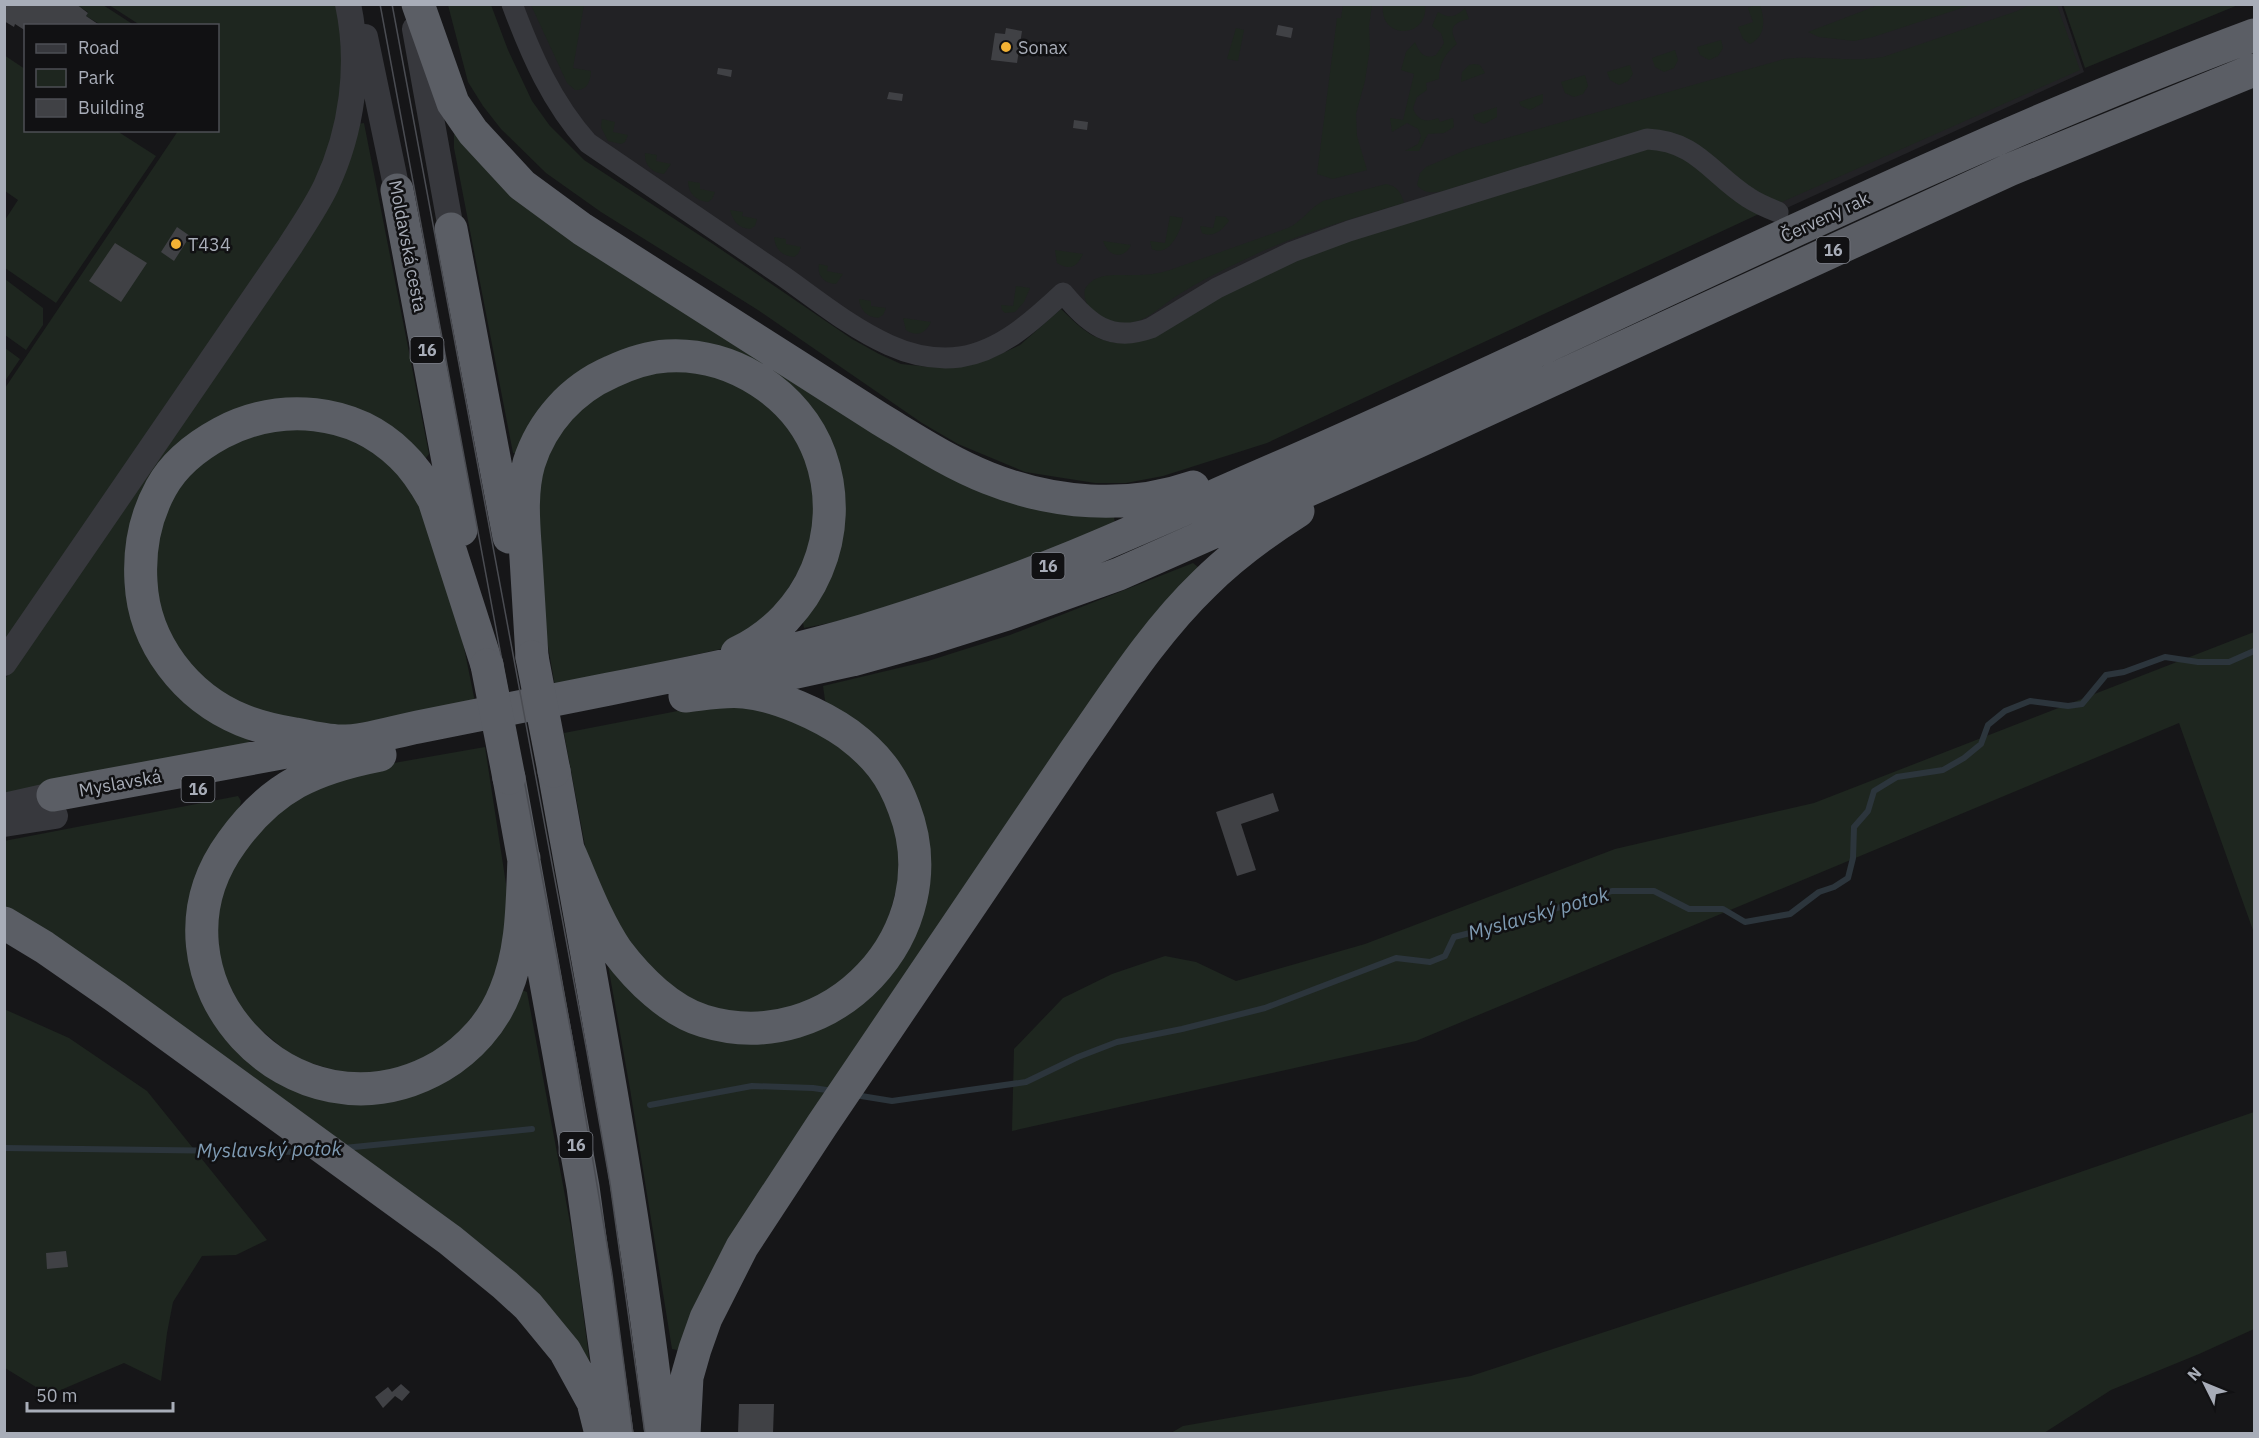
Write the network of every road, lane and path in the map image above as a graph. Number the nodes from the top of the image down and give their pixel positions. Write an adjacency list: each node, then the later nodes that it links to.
1 (348, 4): 15 (street)
2 (358, 4): 8 (street, Moldavská cesta)
3 (411, 4): 11 (street)
4 (418, 4): 12 (highway)
5 (512, 4): 9 (street)
6 (2254, 35): 10 (highway, Červený rak / 16)
7 (2254, 70): 13 (highway, Červený rak / 16)
8 (397, 190): 16 (highway, Moldavská cesta / 16)
9 (1778, 212): 10 (highway)
10 (1827, 215): 12 (highway, Červený rak / 16)
11 (451, 229): 14 (highway, 16)
12 (1402, 414): 17 (highway, 16)
13 (1417, 442): 17 (highway, 16); 28 (highway)
14 (532, 657): 17 (highway); 22 (highway, 16, bridge)
15 (4, 663)
16 (487, 665): 18 (highway); 23 (highway, 16, bridge)
17 (682, 686): 18 (highway, 16); 22 (highway)
18 (341, 752): 19 (highway, Myslavská / 16); 23 (highway)
19 (54, 805): 20 (street, Myslavská); 21 (street, Myslavská)
20 (4, 806)
21 (4, 824)
22 (568, 849): 27 (highway, 16)
23 (524, 858): 26 (highway, 16)
24 (4, 923): 25 (highway)
25 (601, 1434)
26 (617, 1434)
27 (662, 1434)
28 (684, 1434)

